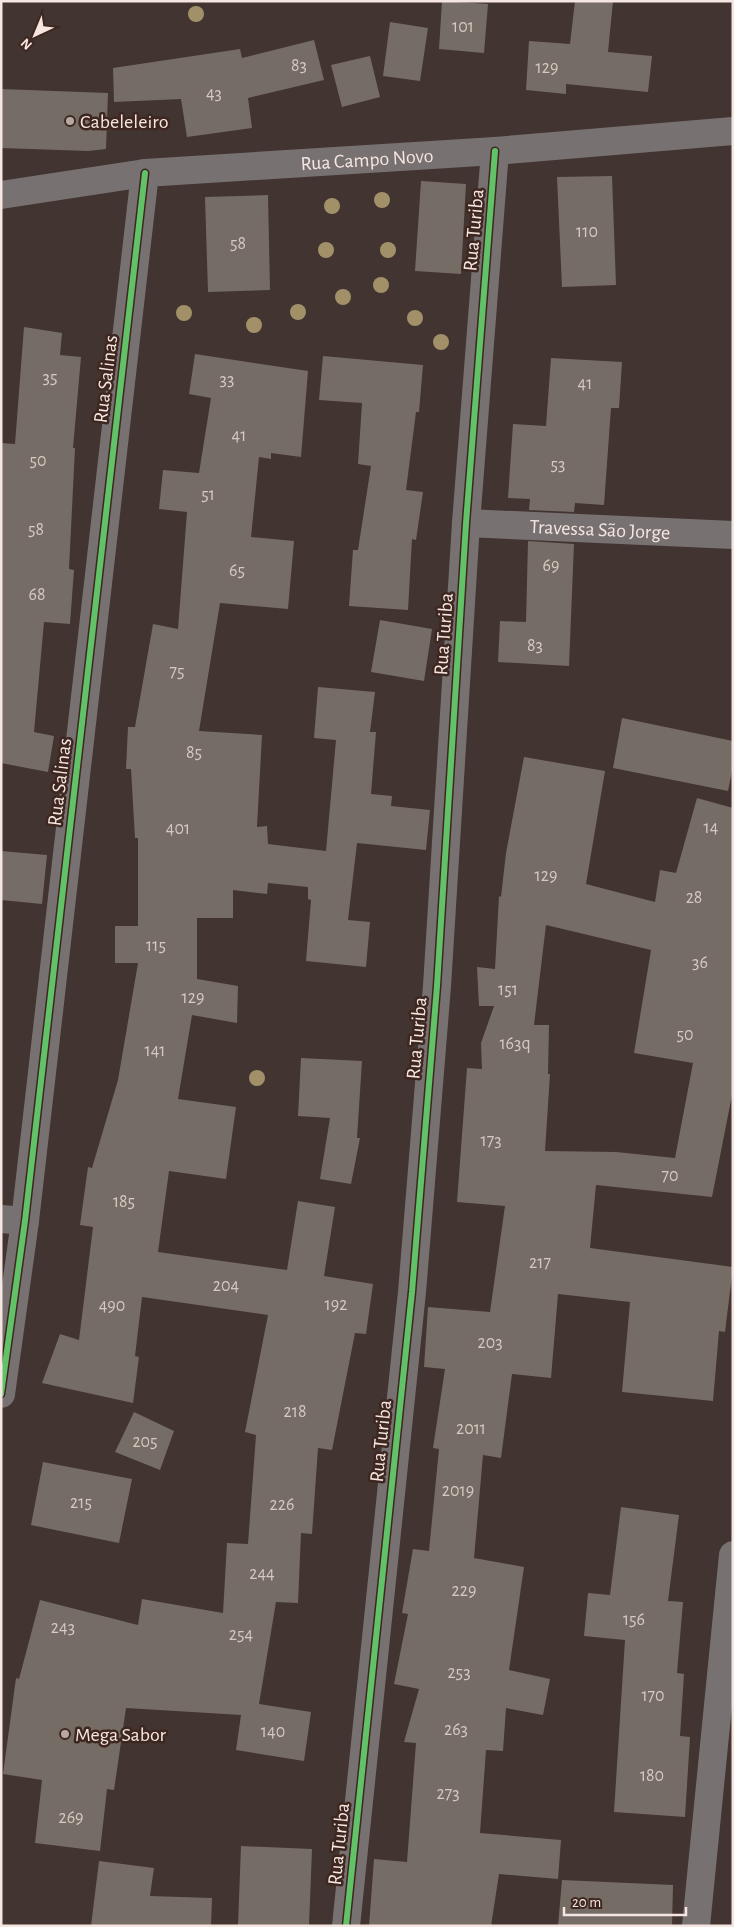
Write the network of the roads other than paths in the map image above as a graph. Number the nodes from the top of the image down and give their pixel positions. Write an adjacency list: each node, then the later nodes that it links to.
1 (733, 131): 2 (street, Rua Campo Novo)
2 (495, 151): 3 (street, Rua Campo Novo); 5 (street, Rua Turiba)
3 (145, 173): 4 (street, Rua Campo Novo); 7 (street, Rua Salinas)
4 (1, 196)
5 (466, 523): 6 (street, Travessa São Jorge); 10 (street, Rua Turiba)
6 (733, 535)
7 (13, 1220): 8 (street, Rua Salinas)
8 (1, 1394)
9 (733, 1555): 11 (street)
10 (346, 1926)
11 (696, 1926)

